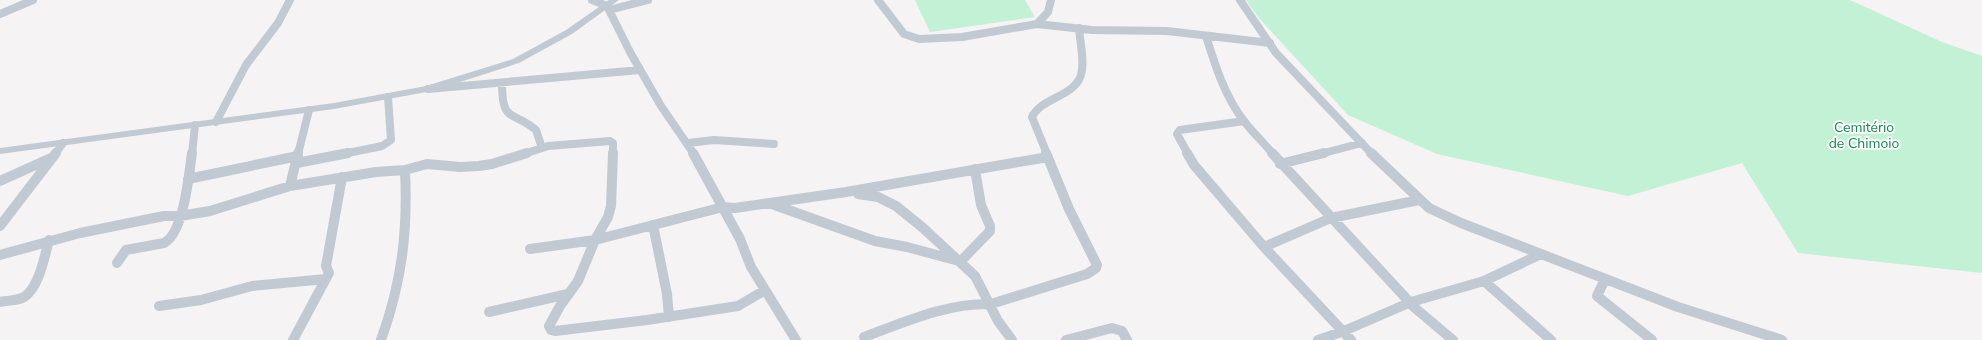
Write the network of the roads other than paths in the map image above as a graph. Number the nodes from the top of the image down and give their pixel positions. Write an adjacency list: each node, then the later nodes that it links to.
1 (33, 0): 9 (street)
2 (290, 0): 20 (street)
3 (592, 0): 8 (street)
4 (648, 0): 8 (street)
5 (878, 0): 10 (street)
6 (1051, 0): 10 (street)
7 (1240, 0): 13 (street)
8 (610, 5): 14 (street); 16 (street)
9 (0, 14)
10 (1037, 24): 11 (street)
11 (1078, 28): 12 (street); 29 (street)
12 (1206, 36): 13 (street); 19 (street)
13 (1270, 44): 24 (street)
14 (640, 70): 15 (street); 23 (street)
15 (502, 84): 16 (street); 26 (street)
16 (428, 90): 17 (street)
17 (388, 97): 18 (street); 30 (street)
18 (309, 110): 20 (street); 30 (street)
19 (1244, 121): 31 (street); 48 (street)
20 (216, 122): 21 (street)
21 (195, 125): 22 (street); 35 (street)
22 (63, 143): 27 (street); 28 (street)
23 (688, 143): 25 (street); 41 (street)
24 (1362, 143): 31 (street); 39 (street)
25 (774, 144)
26 (542, 148): 33 (street); 47 (street)
27 (0, 152)
28 (52, 157): 36 (street); 45 (street)
29 (1048, 157): 32 (street); 61 (street)
30 (298, 160): 35 (street); 37 (street)
31 (1280, 164): 43 (street)
32 (975, 169): 38 (street); 52 (street)
33 (405, 170): 34 (street); 68 (street)
34 (342, 178): 37 (street); 54 (street)
35 (188, 179): 42 (street)
36 (0, 181)
37 (290, 186): 42 (street)
38 (846, 192): 40 (street); 52 (street)
39 (1418, 200): 43 (street); 50 (street)
40 (769, 203): 41 (street); 52 (street)
41 (723, 207): 44 (street); 57 (street)
42 (180, 216): 46 (street); 53 (street)
43 (1331, 218): 48 (street); 60 (street)
44 (654, 225): 47 (street); 64 (street)
45 (0, 226)
46 (49, 240): 51 (street); 59 (street)
47 (595, 240): 49 (street); 58 (street)
48 (1264, 247): 65 (street)
49 (530, 249)
50 (1541, 254): 55 (street); 56 (street)
51 (0, 255)
52 (960, 262): 61 (street)
53 (117, 263)
54 (326, 279): 62 (street); 67 (street)
55 (1605, 279): 77 (street); 78 (street)
56 (1484, 281): 60 (street); 76 (street)
57 (765, 290): 64 (street); 69 (street)
58 (568, 294): 63 (street); 64 (street)
59 (0, 302)
60 (1411, 302): 65 (street); 75 (street)
61 (991, 304): 66 (street); 70 (street)
62 (159, 306)
63 (489, 312)
64 (669, 316)
65 (1344, 331): 73 (street); 74 (street)
66 (864, 337)
67 (293, 340)
68 (381, 340)
69 (796, 340)
70 (1012, 340)
71 (1066, 340): 72 (street)
72 (1127, 340)
73 (1318, 340)
74 (1351, 340)
75 (1452, 340)
76 (1551, 340)
77 (1652, 340)
78 (1782, 340)

